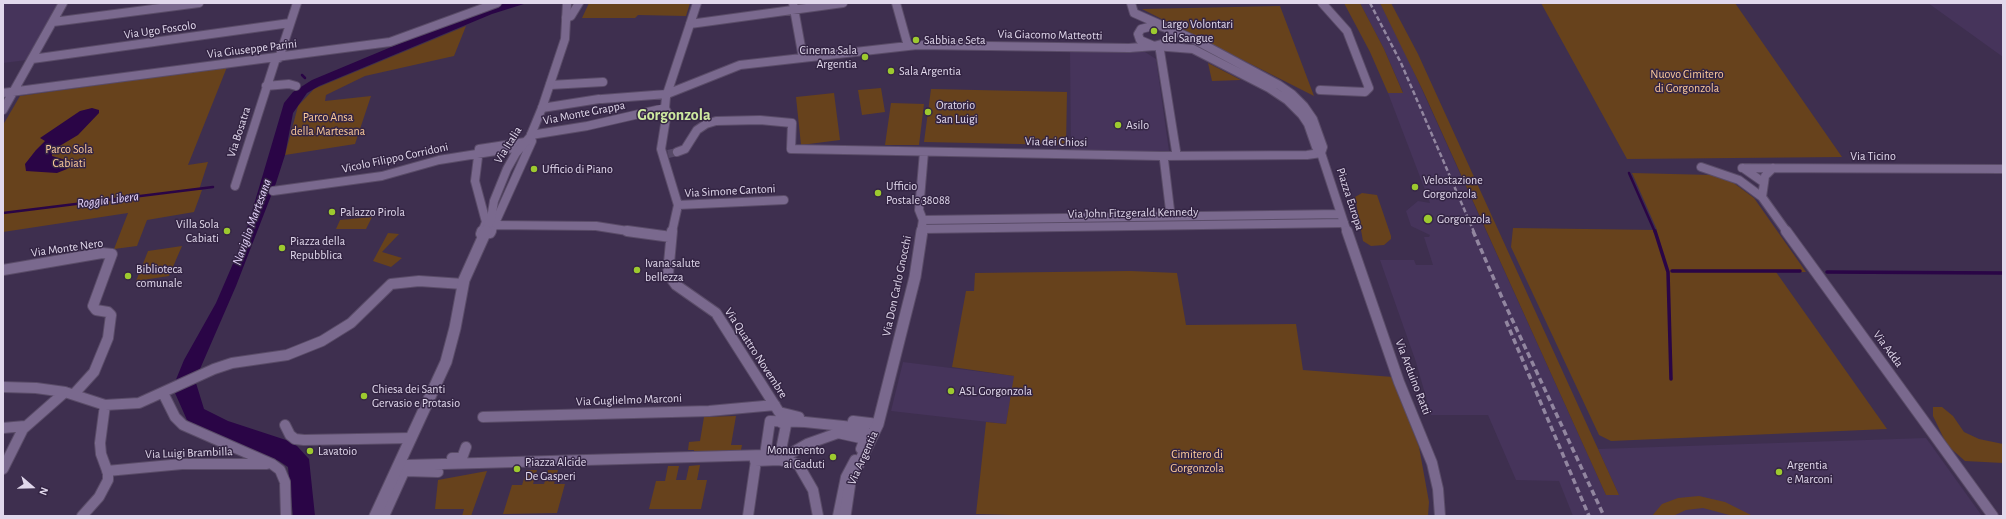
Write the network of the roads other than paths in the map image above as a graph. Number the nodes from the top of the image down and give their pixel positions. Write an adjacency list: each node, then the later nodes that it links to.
1 (63, 3): 14 (street)
2 (199, 3): 14 (street)
3 (296, 3): 15 (street, Via Bosatra)
4 (497, 3): 21 (street, Via Giuseppe Parini)
5 (567, 3): 13 (street, Via Italia)
6 (579, 3): 13 (street)
7 (697, 3): 16 (street)
8 (843, 3): 11 (street)
9 (896, 3): 18 (street)
10 (1322, 3): 28 (street)
11 (793, 6): 16 (street); 22 (street)
12 (1131, 6): 17 (street)
13 (566, 18): 25 (street, Via Italia)
14 (53, 22): 23 (street)
15 (290, 23): 21 (street, Via Bosatra); 23 (street, Via Ugo Foscolo)
16 (690, 24): 31 (street)
17 (1163, 27): 20 (street); 20 (street); 38 (street)
18 (908, 46): 19 (street, Via Giacomo Matteotti); 22 (street, Via Giacomo Matteotti)
19 (1129, 48): 20 (street)
20 (1158, 48): 36 (street); 38 (street)
21 (277, 58): 26 (street, Via Bosatra); 29 (street, Via Giuseppe Parini)
22 (803, 58): 31 (street, Via Giacomo Matteotti)
23 (32, 59): 29 (street)
24 (603, 82): 25 (street)
25 (550, 85): 32 (street, Via Italia)
26 (266, 86): 27 (street); 48 (street, Via Bosatra)
27 (296, 86)
28 (1320, 90)
29 (13, 92): 30 (street, Via Giuseppe Parini); 34 (street)
30 (3, 93)
31 (667, 94): 32 (street, Via Giacomo Matteotti); 33 (street)
32 (542, 108): 35 (street, Via Italia)
33 (665, 108): 35 (street, Via Monte Grappa); 40 (street)
34 (3, 110)
35 (526, 141): 39 (street, Via Monte Grappa); 56 (street, Via Italia)
36 (1176, 151)
37 (924, 152): 38 (street, Via dei Chiosi); 40 (street, Via dei Chiosi); 55 (street, Via Don Carlo Gnocchi)
38 (1321, 153): 54 (street, Piazza Europa)
39 (478, 154): 49 (street, Vicolo Filippo Corridoni); 56 (street)
40 (669, 154): 52 (street)
41 (1164, 160): 53 (street)
42 (1701, 167): 47 (street, Via Adda)
43 (1742, 168): 44 (street, Via Ticino); 46 (street); 47 (street, Via Adda)
44 (1773, 168): 45 (street, Via Ticino); 46 (street)
45 (2003, 169)
46 (1763, 182): 50 (street)
47 (1748, 184): 50 (street, Via Adda)
48 (234, 186)
49 (273, 191)
50 (1762, 197): 94 (street, Via Adda)
51 (784, 200): 52 (street, Via Simone Cantoni)
52 (678, 205): 57 (street, Via Quattro Novembre)
53 (1170, 210)
54 (1342, 218): 55 (street, Via John Fitzgerald Kennedy); 58 (street, Piazza Europa)
55 (922, 225): 69 (street, Via Don Carlo Gnocchi)
56 (489, 228): 57 (street); 60 (street, Via Italia)
57 (672, 237): 65 (street, Via Quattro Novembre)
58 (1353, 252): 85 (street, Via Arduino Ratti)
59 (3, 270): 62 (street, Via Monte Nero)
60 (463, 284): 63 (street); 74 (street, Via Italia)
61 (3, 387): 62 (street)
62 (70, 393): 64 (street); 72 (street)
63 (163, 393): 64 (street); 79 (street)
64 (105, 405): 83 (street)
65 (776, 407): 66 (street, Via Guglielmo Marconi); 69 (street)
66 (483, 417)
67 (780, 422): 70 (street); 77 (street); 80 (street)
68 (285, 424): 74 (street)
69 (878, 424): 93 (street, Via Argentia)
70 (854, 427): 73 (street); 75 (street)
71 (3, 428): 72 (street)
72 (23, 429): 82 (street)
73 (838, 433): 75 (street); 77 (street)
74 (411, 438): 80 (street, Via Italia)
75 (865, 439): 92 (street)
76 (466, 447): 80 (street)
77 (779, 460): 78 (street); 91 (street)
78 (756, 461): 81 (street); 90 (street)
79 (272, 464): 83 (street, Via Luigi Brambilla); 87 (street)
80 (402, 466): 84 (street); 88 (street, Via Italia); 89 (street)
81 (467, 468)
82 (3, 469)
83 (107, 471): 86 (street)
84 (438, 472)
85 (1443, 515)
86 (83, 516)
87 (286, 516)
88 (375, 516)
89 (384, 516)
90 (748, 516)
91 (818, 516)
92 (838, 516)
93 (845, 516)
94 (1993, 516)

